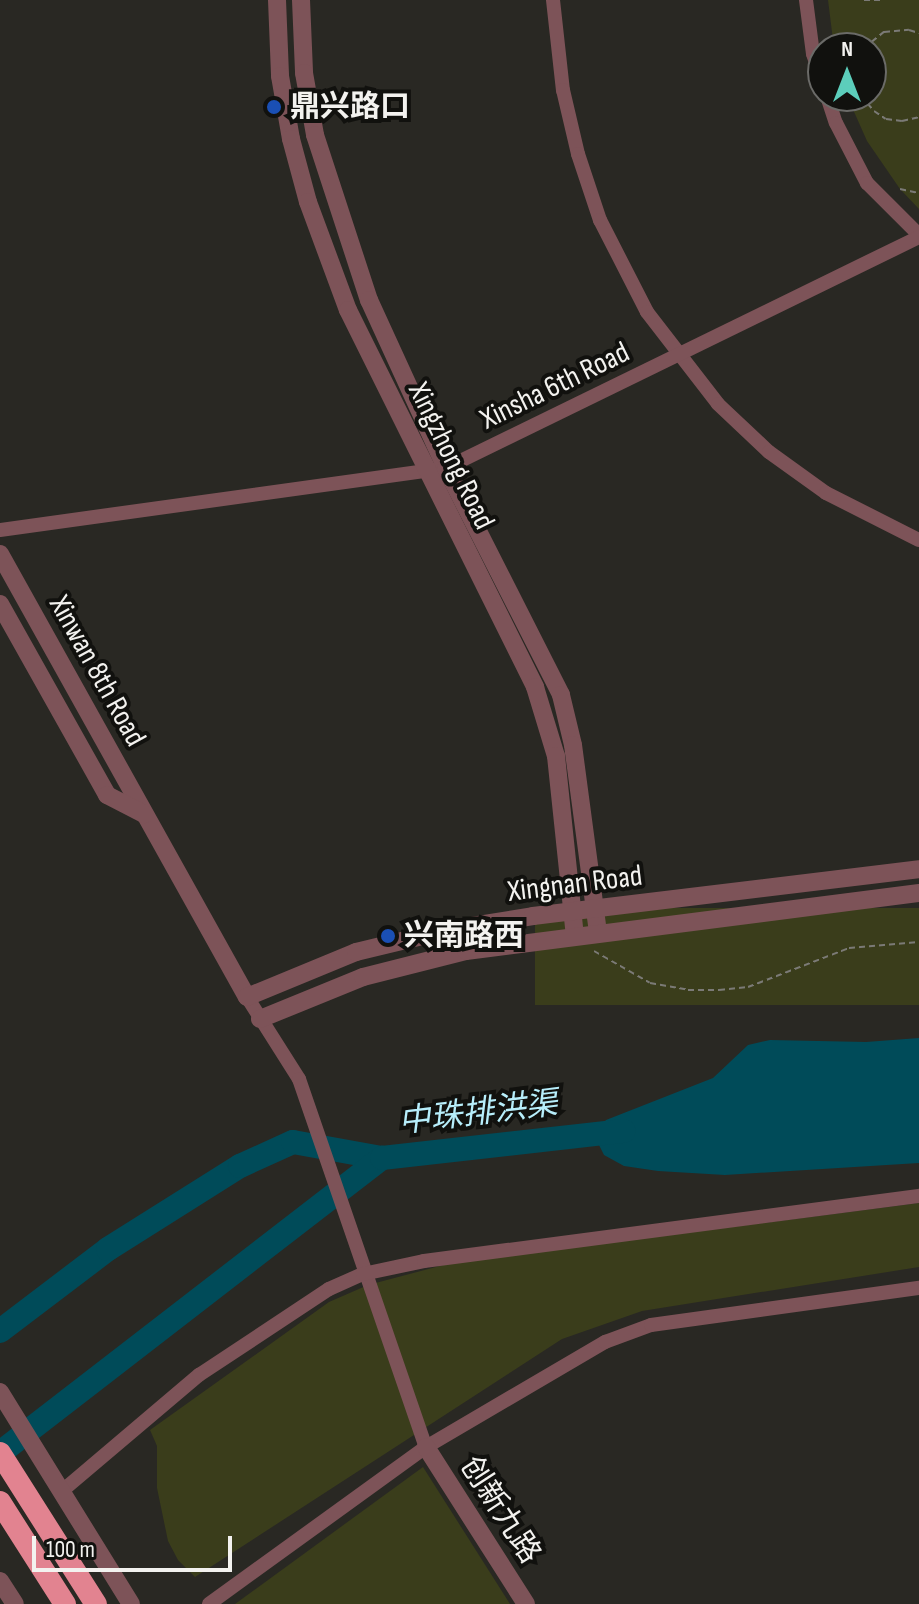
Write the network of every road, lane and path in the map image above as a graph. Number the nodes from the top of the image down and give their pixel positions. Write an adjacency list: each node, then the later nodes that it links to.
1 (277, 0): 18 (street, Xingzhong Road)
2 (301, 0): 17 (street, Xingzhong Road)
3 (553, 0): 16 (street)
4 (806, 0): 7 (street)
5 (864, 0): 6 (path)
6 (880, 0)
7 (810, 32)
8 (884, 32): 9 (path)
9 (919, 33)
10 (832, 112): 15 (street)
11 (876, 112): 12 (path)
12 (919, 117)
13 (900, 189): 14 (path)
14 (919, 193)
15 (919, 236): 16 (street, Xinsha 6th Road)
16 (677, 355): 17 (street, Xinsha 6th Road); 20 (street)
17 (446, 468): 18 (street, Xinsha 6th Road); 26 (street, Xingzhong Road)
18 (427, 473): 19 (street, Xinsha 6th Road); 27 (street, Xingzhong Road)
19 (0, 530)
20 (919, 540)
21 (0, 554): 23 (street, Xinwan 8th Road)
22 (0, 604): 23 (street, Xinwan 8th Road)
23 (146, 815): 31 (street, Xinwan 8th Road)
24 (919, 869): 26 (street, Xingnan Road)
25 (919, 893): 29 (street, Xingnan Road)
26 (595, 909): 27 (street, Xingnan Road); 29 (street, Xingzhong Road)
27 (573, 912): 28 (street, Xingzhong Road); 31 (street, Xingnan Road)
28 (575, 936): 29 (street, Xingnan Road); 32 (street, Xingnan Road)
29 (596, 942): 30 (path)
30 (919, 942)
31 (247, 997): 32 (street)
32 (260, 1019): 34 (street)
33 (919, 1196): 34 (street)
34 (363, 1274): 37 (street); 39 (street)
35 (919, 1288): 37 (street)
36 (0, 1392): 39 (street)
37 (426, 1447): 46 (street); 47 (street, 创新九路)
38 (0, 1453): 44 (highway)
39 (58, 1483): 45 (street)
40 (0, 1502): 43 (highway)
41 (0, 1581): 42 (street)
42 (15, 1604)
43 (65, 1604)
44 (96, 1604)
45 (131, 1604)
46 (209, 1604)
47 (526, 1604)

